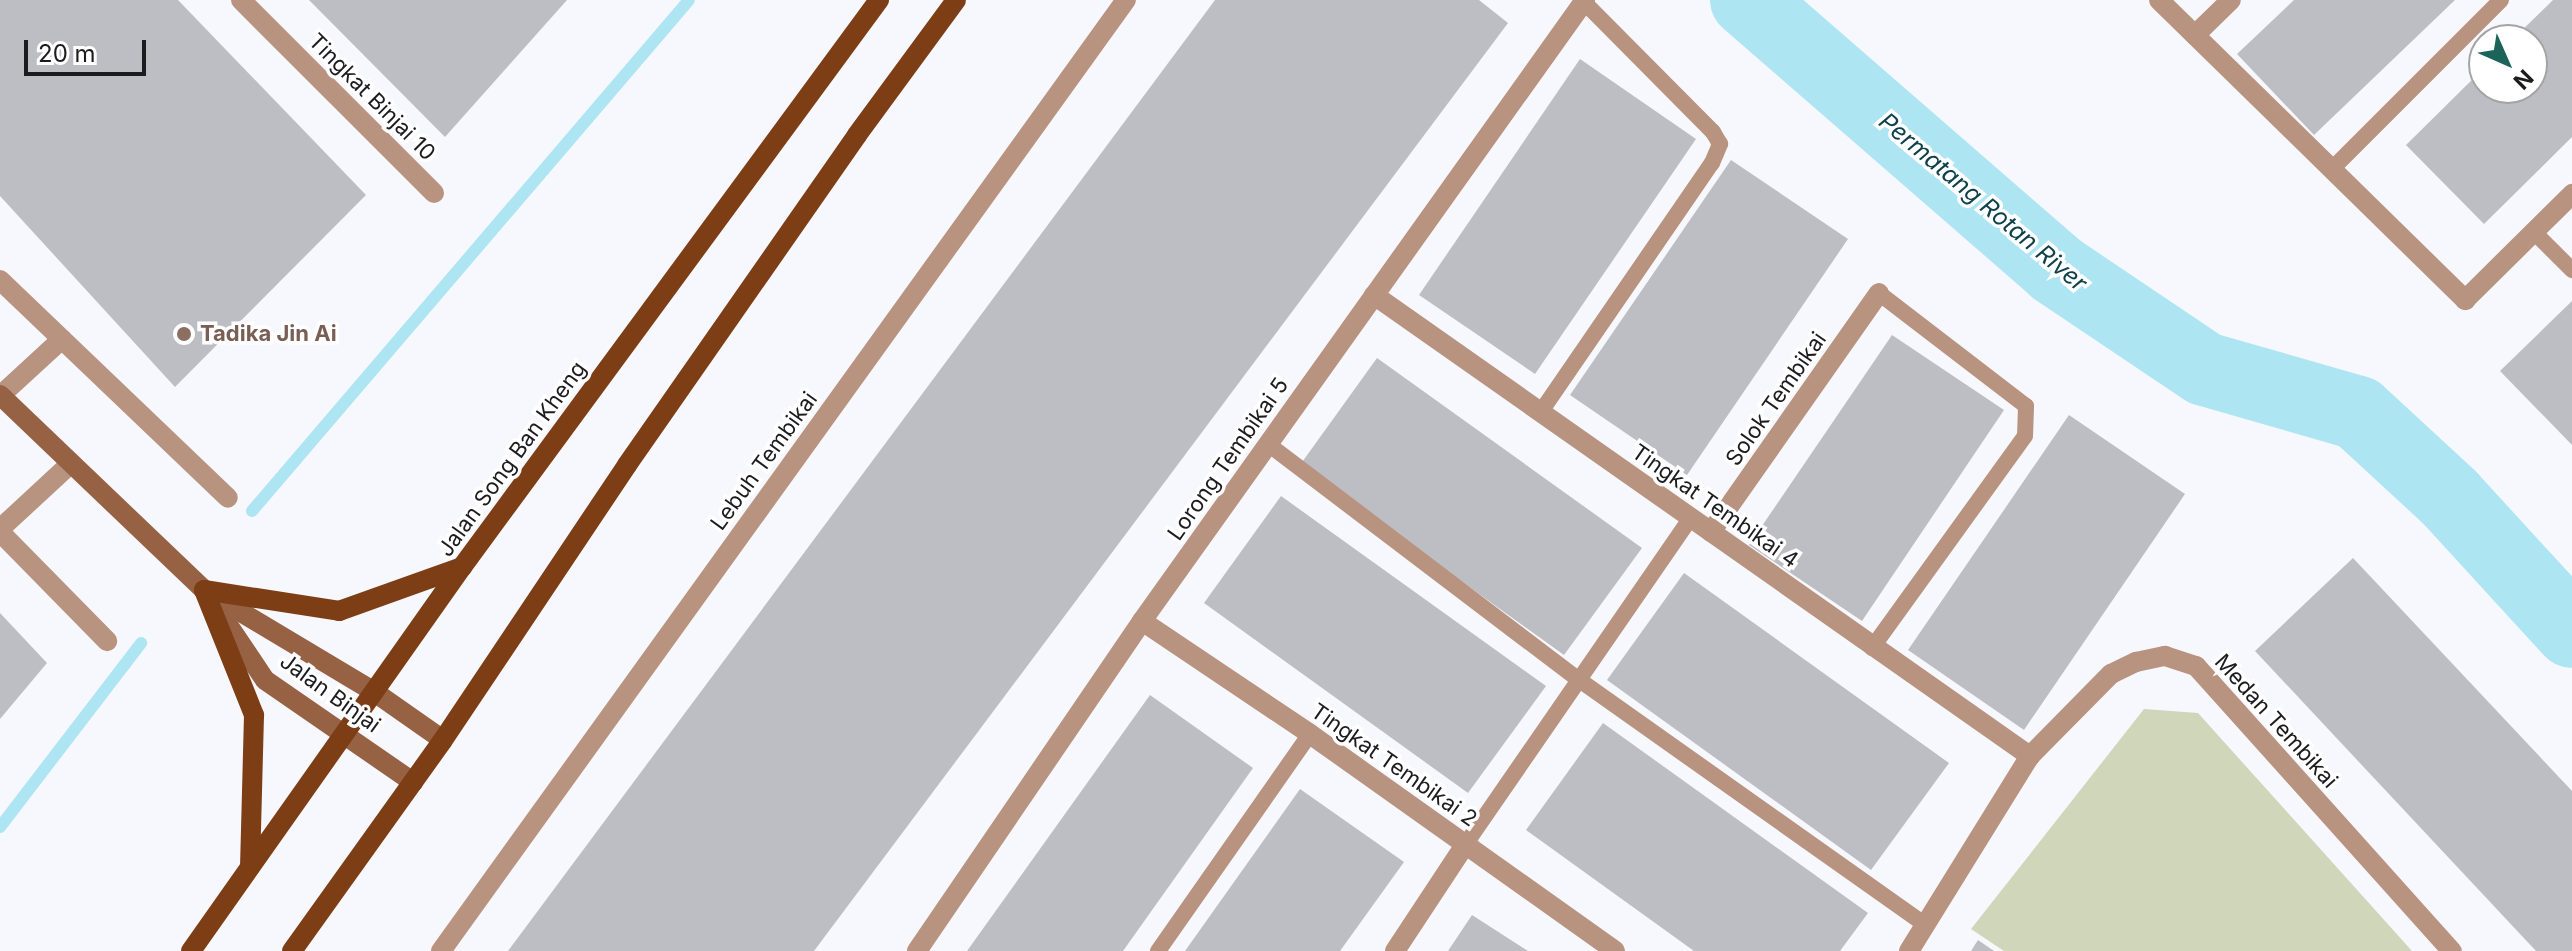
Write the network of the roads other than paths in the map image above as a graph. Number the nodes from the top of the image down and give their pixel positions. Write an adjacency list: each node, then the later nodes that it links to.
1 (241, 0): 11 (street, Tingkat Binjai 10)
2 (879, 0): 27 (main road, Jalan Song Ban Kheng)
3 (956, 0): 36 (main road)
4 (1126, 0): 44 (street, Lebuh Tembikai)
5 (2159, 0): 9 (street)
6 (2231, 0): 9 (street)
7 (2501, 0): 10 (lane)
8 (1584, 1): 17 (street, Lorong Tembikai 5); 20 (lane)
9 (2195, 35): 10 (street)
10 (2332, 169): 13 (street)
11 (434, 193)
12 (2572, 194): 13 (street)
13 (2534, 232): 14 (lane)
14 (2572, 270)
15 (0, 280): 18 (street)
16 (1879, 293): 26 (street, Solok Tembikai); 31 (lane)
17 (1374, 295): 20 (street, Tingkat Tembikai 4); 21 (street, Lorong Tembikai 5)
18 (62, 339): 19 (street); 23 (street)
19 (0, 396): 22 (street, Jalan Binjai)
20 (1540, 413): 24 (street, Tingkat Tembikai 4)
21 (1268, 444): 29 (street, Lorong Tembikai 5); 32 (lane)
22 (69, 465): 25 (street); 28 (street, Jalan Binjai)
23 (228, 498)
24 (1691, 518): 26 (street, Tingkat Tembikai 4); 32 (lane)
25 (0, 530): 30 (street)
26 (1711, 532): 31 (street, Tingkat Tembikai 4)
27 (462, 567): 28 (main road); 33 (main road, Jalan Song Ban Kheng)
28 (204, 590): 33 (street, Jalan Binjai); 34 (street, Jalan Binjai); 40 (main road)
29 (1142, 621): 35 (street, Tingkat Tembikai 2); 45 (street, Lorong Tembikai 5)
30 (107, 641)
31 (1872, 648): 37 (street, Tingkat Tembikai 4)
32 (1578, 679): 39 (lane); 41 (lane)
33 (373, 691): 34 (main road, Jalan Song Ban Kheng); 36 (street, Jalan Binjai)
34 (343, 734): 38 (street, Jalan Binjai); 40 (main road, Jalan Song Ban Kheng)
35 (1310, 734): 39 (street, Tingkat Tembikai 2); 46 (lane)
36 (443, 740): 38 (main road)
37 (2030, 756): 41 (street, Medan Tembikai); 50 (street, Medan Tembikai)
38 (413, 782): 43 (main road)
39 (1465, 845): 47 (street); 48 (street, Tingkat Tembikai 2)
40 (250, 867): 42 (main road, Jalan Song Ban Kheng)
41 (1925, 925): 49 (street, Medan Tembikai)
42 (191, 951)
43 (292, 951)
44 (441, 951)
45 (917, 951)
46 (1158, 951)
47 (1395, 951)
48 (1615, 951)
49 (1909, 951)
50 (2452, 951)

